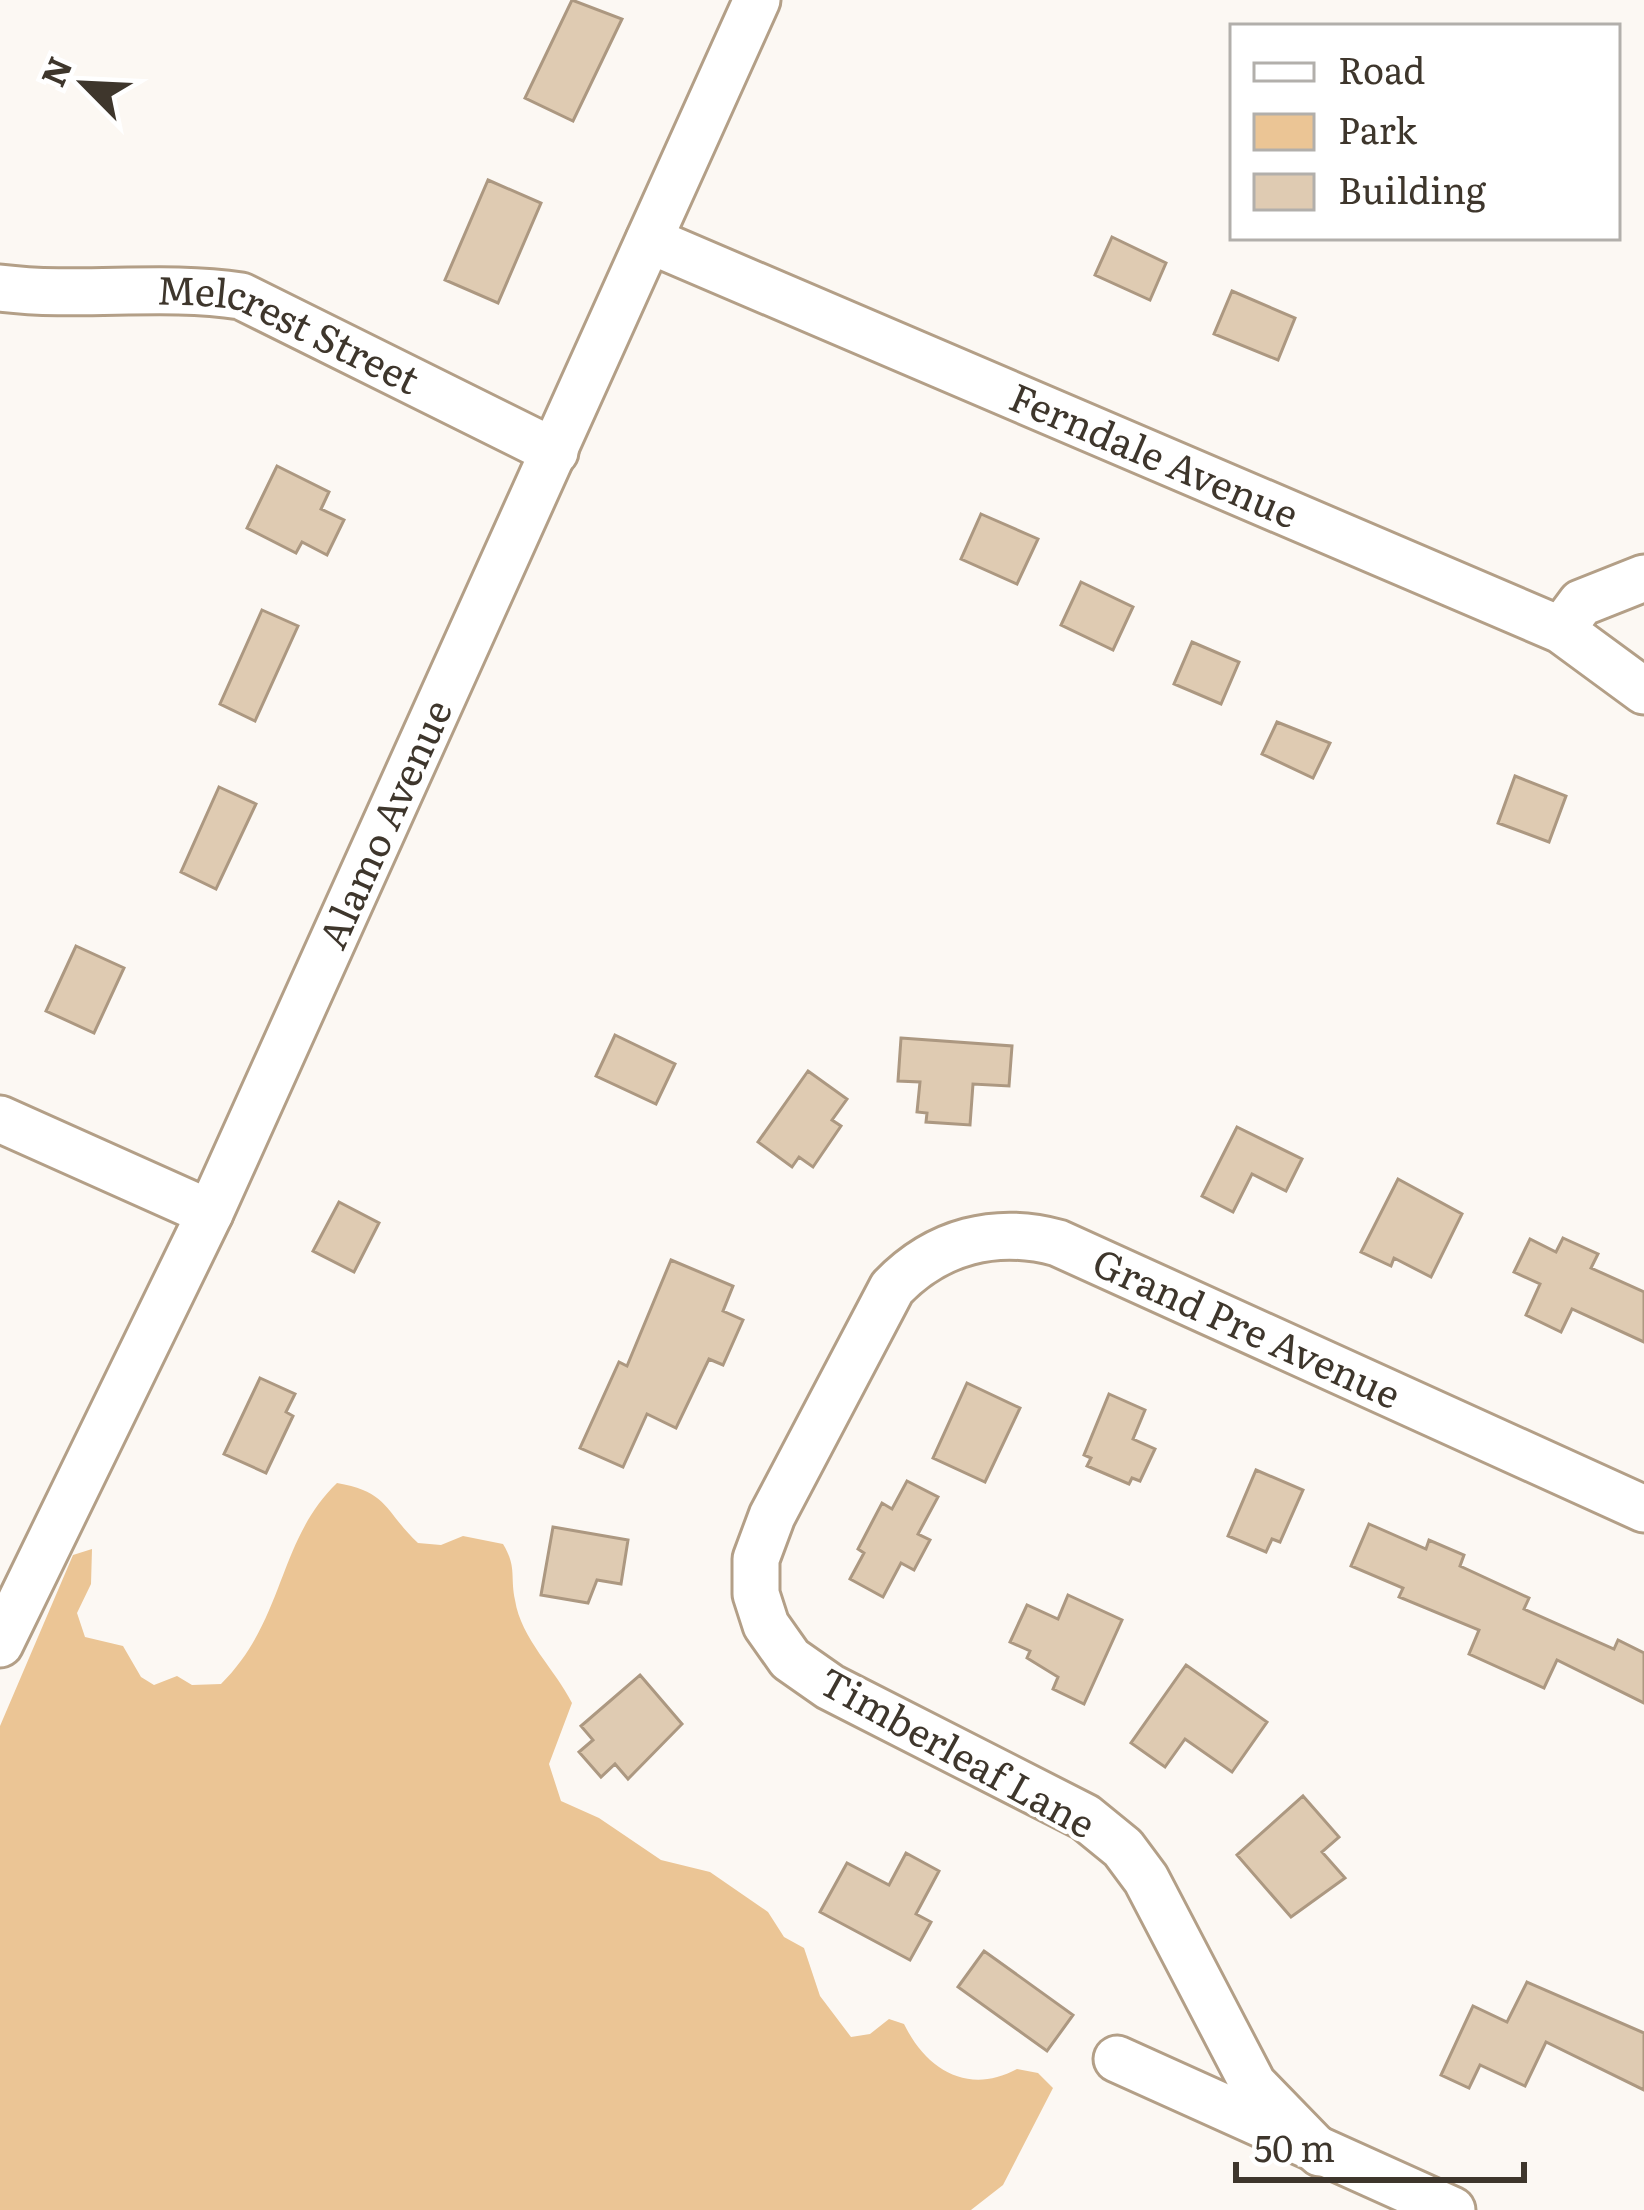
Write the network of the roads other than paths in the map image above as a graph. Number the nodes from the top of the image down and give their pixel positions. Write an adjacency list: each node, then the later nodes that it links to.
1 (757, 0): 2 (street, Alamo Avenue)
2 (650, 240): 4 (street, Alamo Avenue); 6 (street, Ferndale Avenue)
3 (0, 288): 4 (street, Melcrest Street)
4 (555, 452): 9 (street, Alamo Avenue)
5 (1644, 578): 6 (street)
6 (1561, 630): 7 (street, Ferndale Avenue)
7 (1642, 685)
8 (0, 1119): 9 (street)
9 (210, 1213): 12 (street, Alamo Avenue)
10 (870, 1327): 11 (street, Grand Pre Avenue); 14 (street, Timberleaf Lane)
11 (1644, 1509)
12 (0, 1644)
13 (1117, 2060): 14 (street)
14 (1320, 2153): 15 (street)
15 (1452, 2210)

